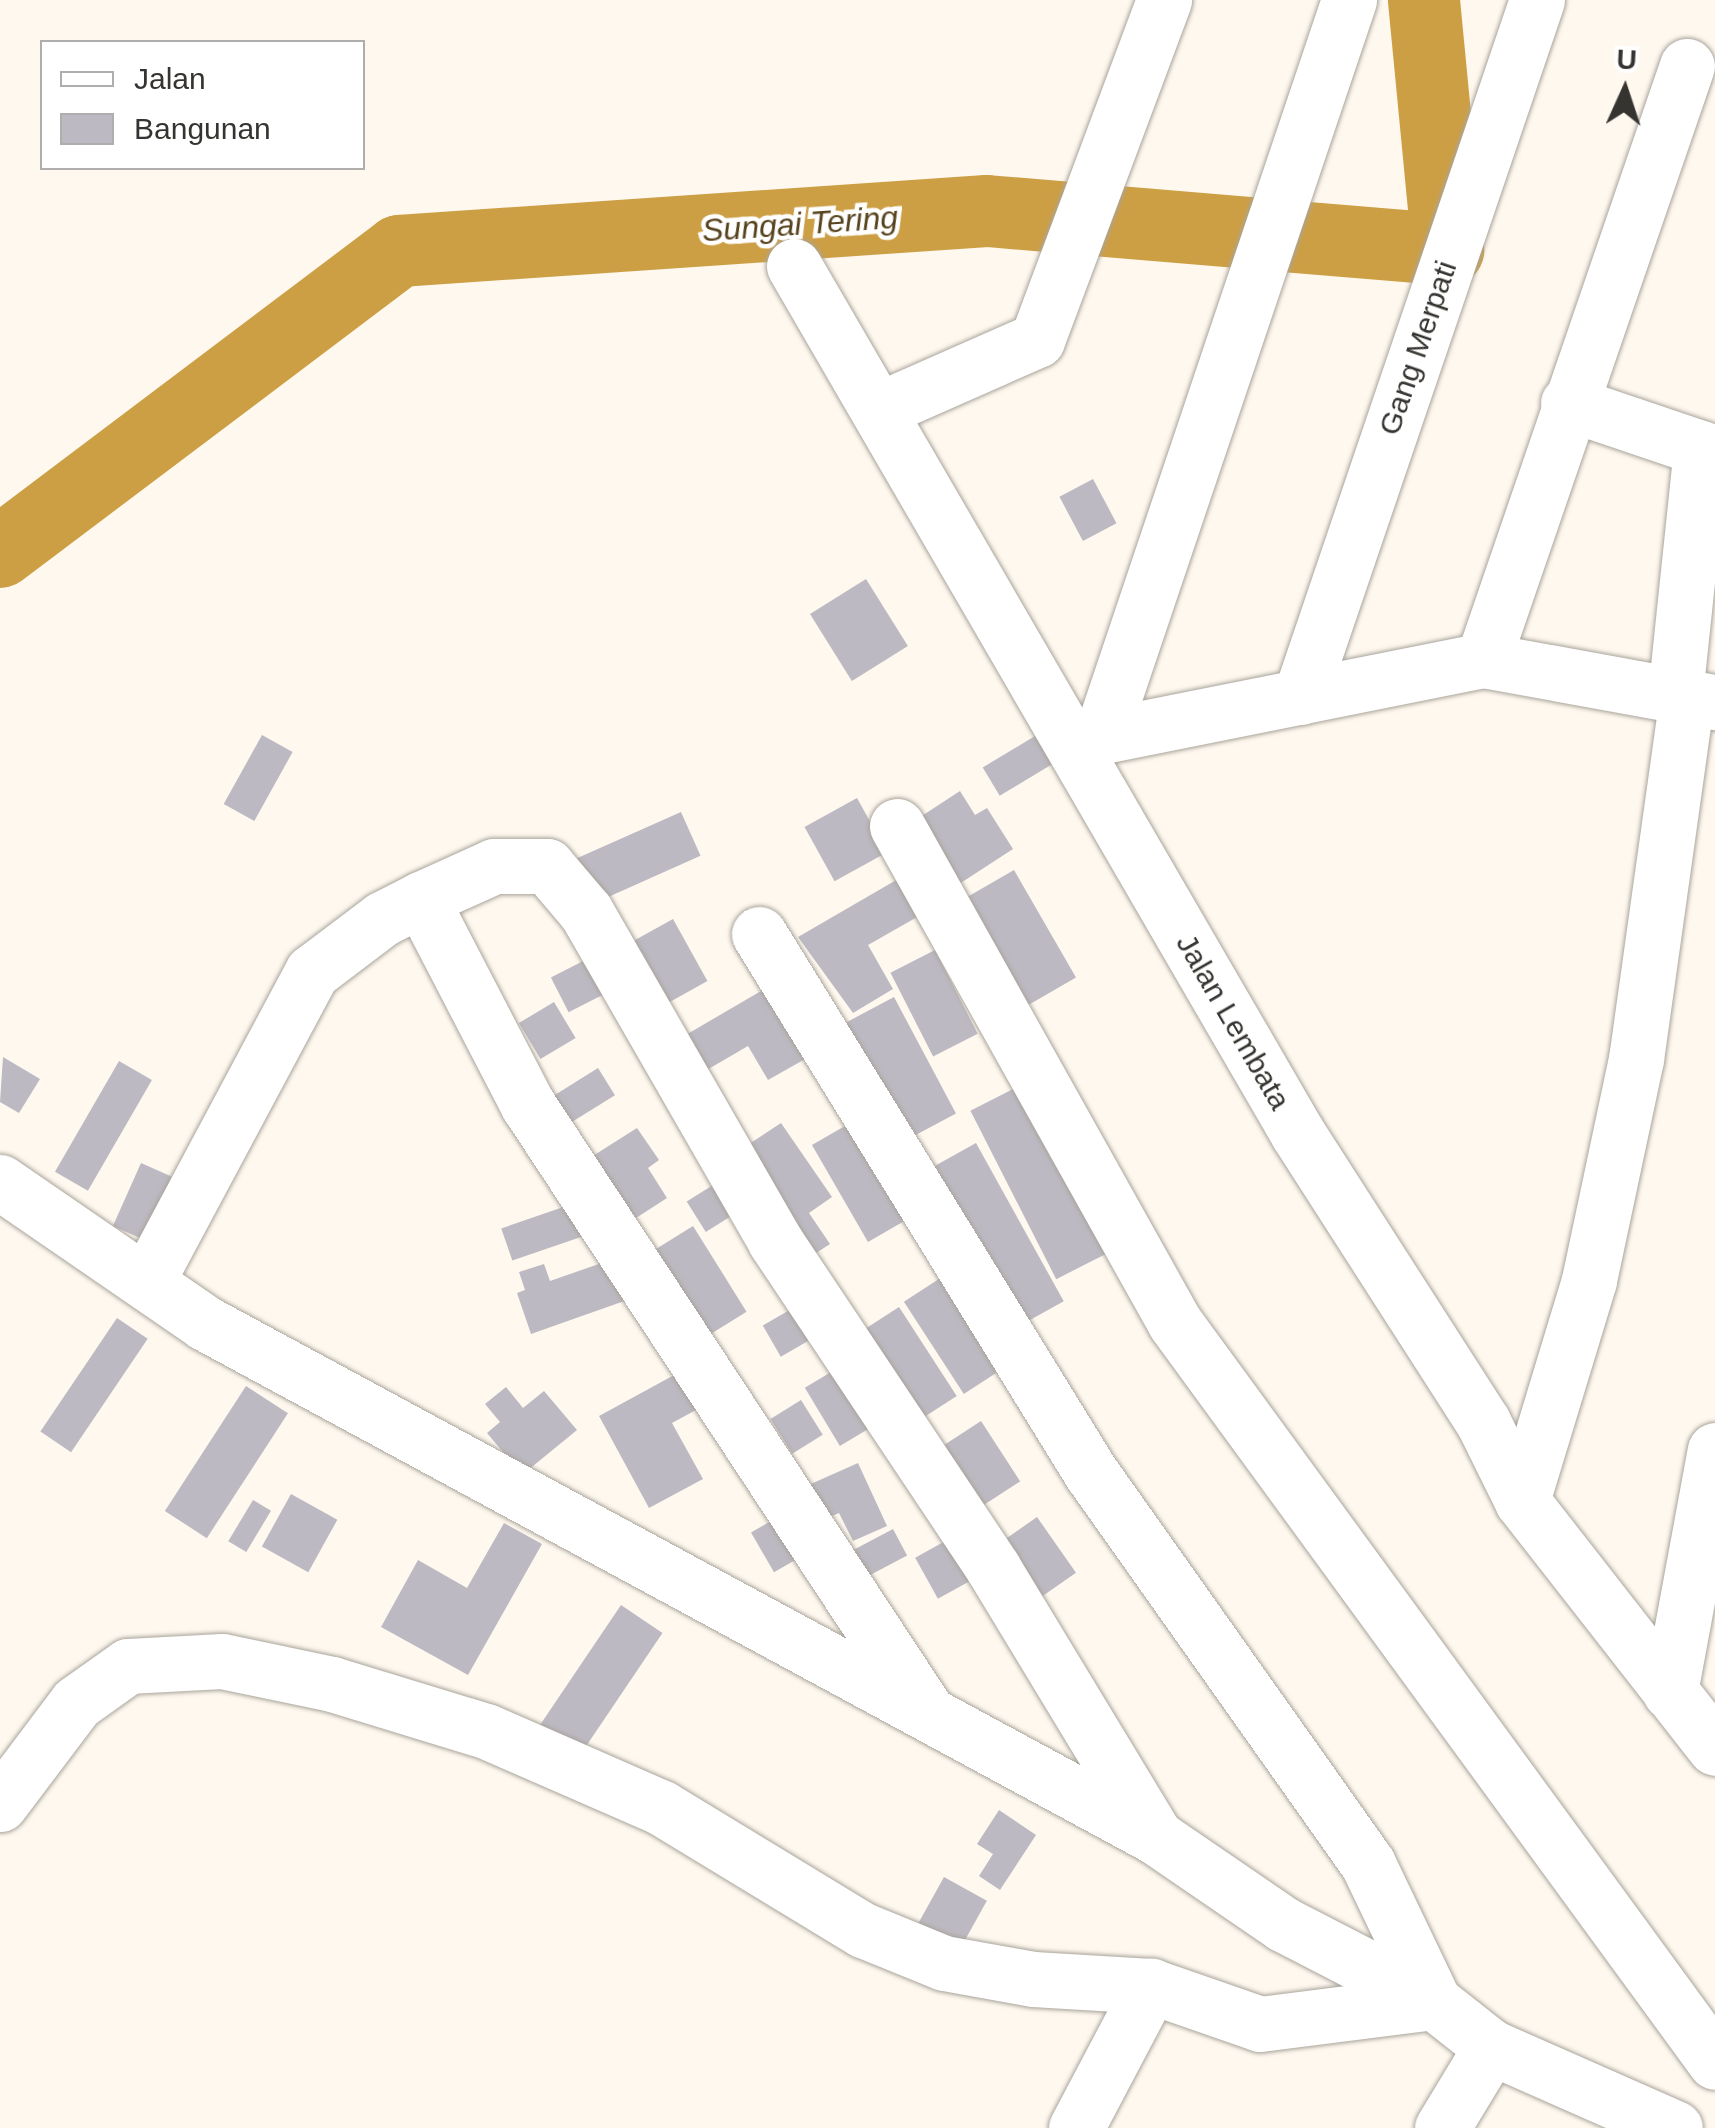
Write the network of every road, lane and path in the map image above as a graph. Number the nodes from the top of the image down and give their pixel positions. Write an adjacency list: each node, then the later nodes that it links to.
1 (1164, 0): 7 (street)
2 (1350, 0): 11 (street)
3 (1537, 0): 9 (street, Gang Merpati)
4 (1687, 66): 6 (street)
5 (794, 266): 7 (street, Jalan Lembata)
6 (1568, 403): 8 (street); 10 (street)
7 (878, 410): 11 (street, Jalan Lembata)
8 (1483, 660): 9 (street); 10 (street)
9 (1300, 697): 11 (street)
10 (1692, 697): 18 (street)
11 (1086, 739): 18 (street, Jalan Lembata)
12 (898, 826): 27 (street)
13 (421, 898): 16 (street); 20 (street); 23 (street)
14 (759, 934): 25 (street)
15 (0, 1182): 16 (street)
16 (148, 1279): 20 (street)
17 (1715, 1450): 19 (street)
18 (1522, 1502): 19 (street, Jalan Lembata)
19 (1670, 1692): 21 (street, Jalan Lembata)
20 (928, 1712): 23 (street)
21 (1715, 1748)
22 (0, 1804): 24 (street)
23 (1156, 1837): 25 (street)
24 (1151, 1986): 25 (street); 29 (street)
25 (1434, 2002): 26 (street)
26 (1491, 2047): 28 (street); 30 (street)
27 (1715, 2062)
28 (1660, 2124)
29 (1076, 2128)
30 (1442, 2128)

